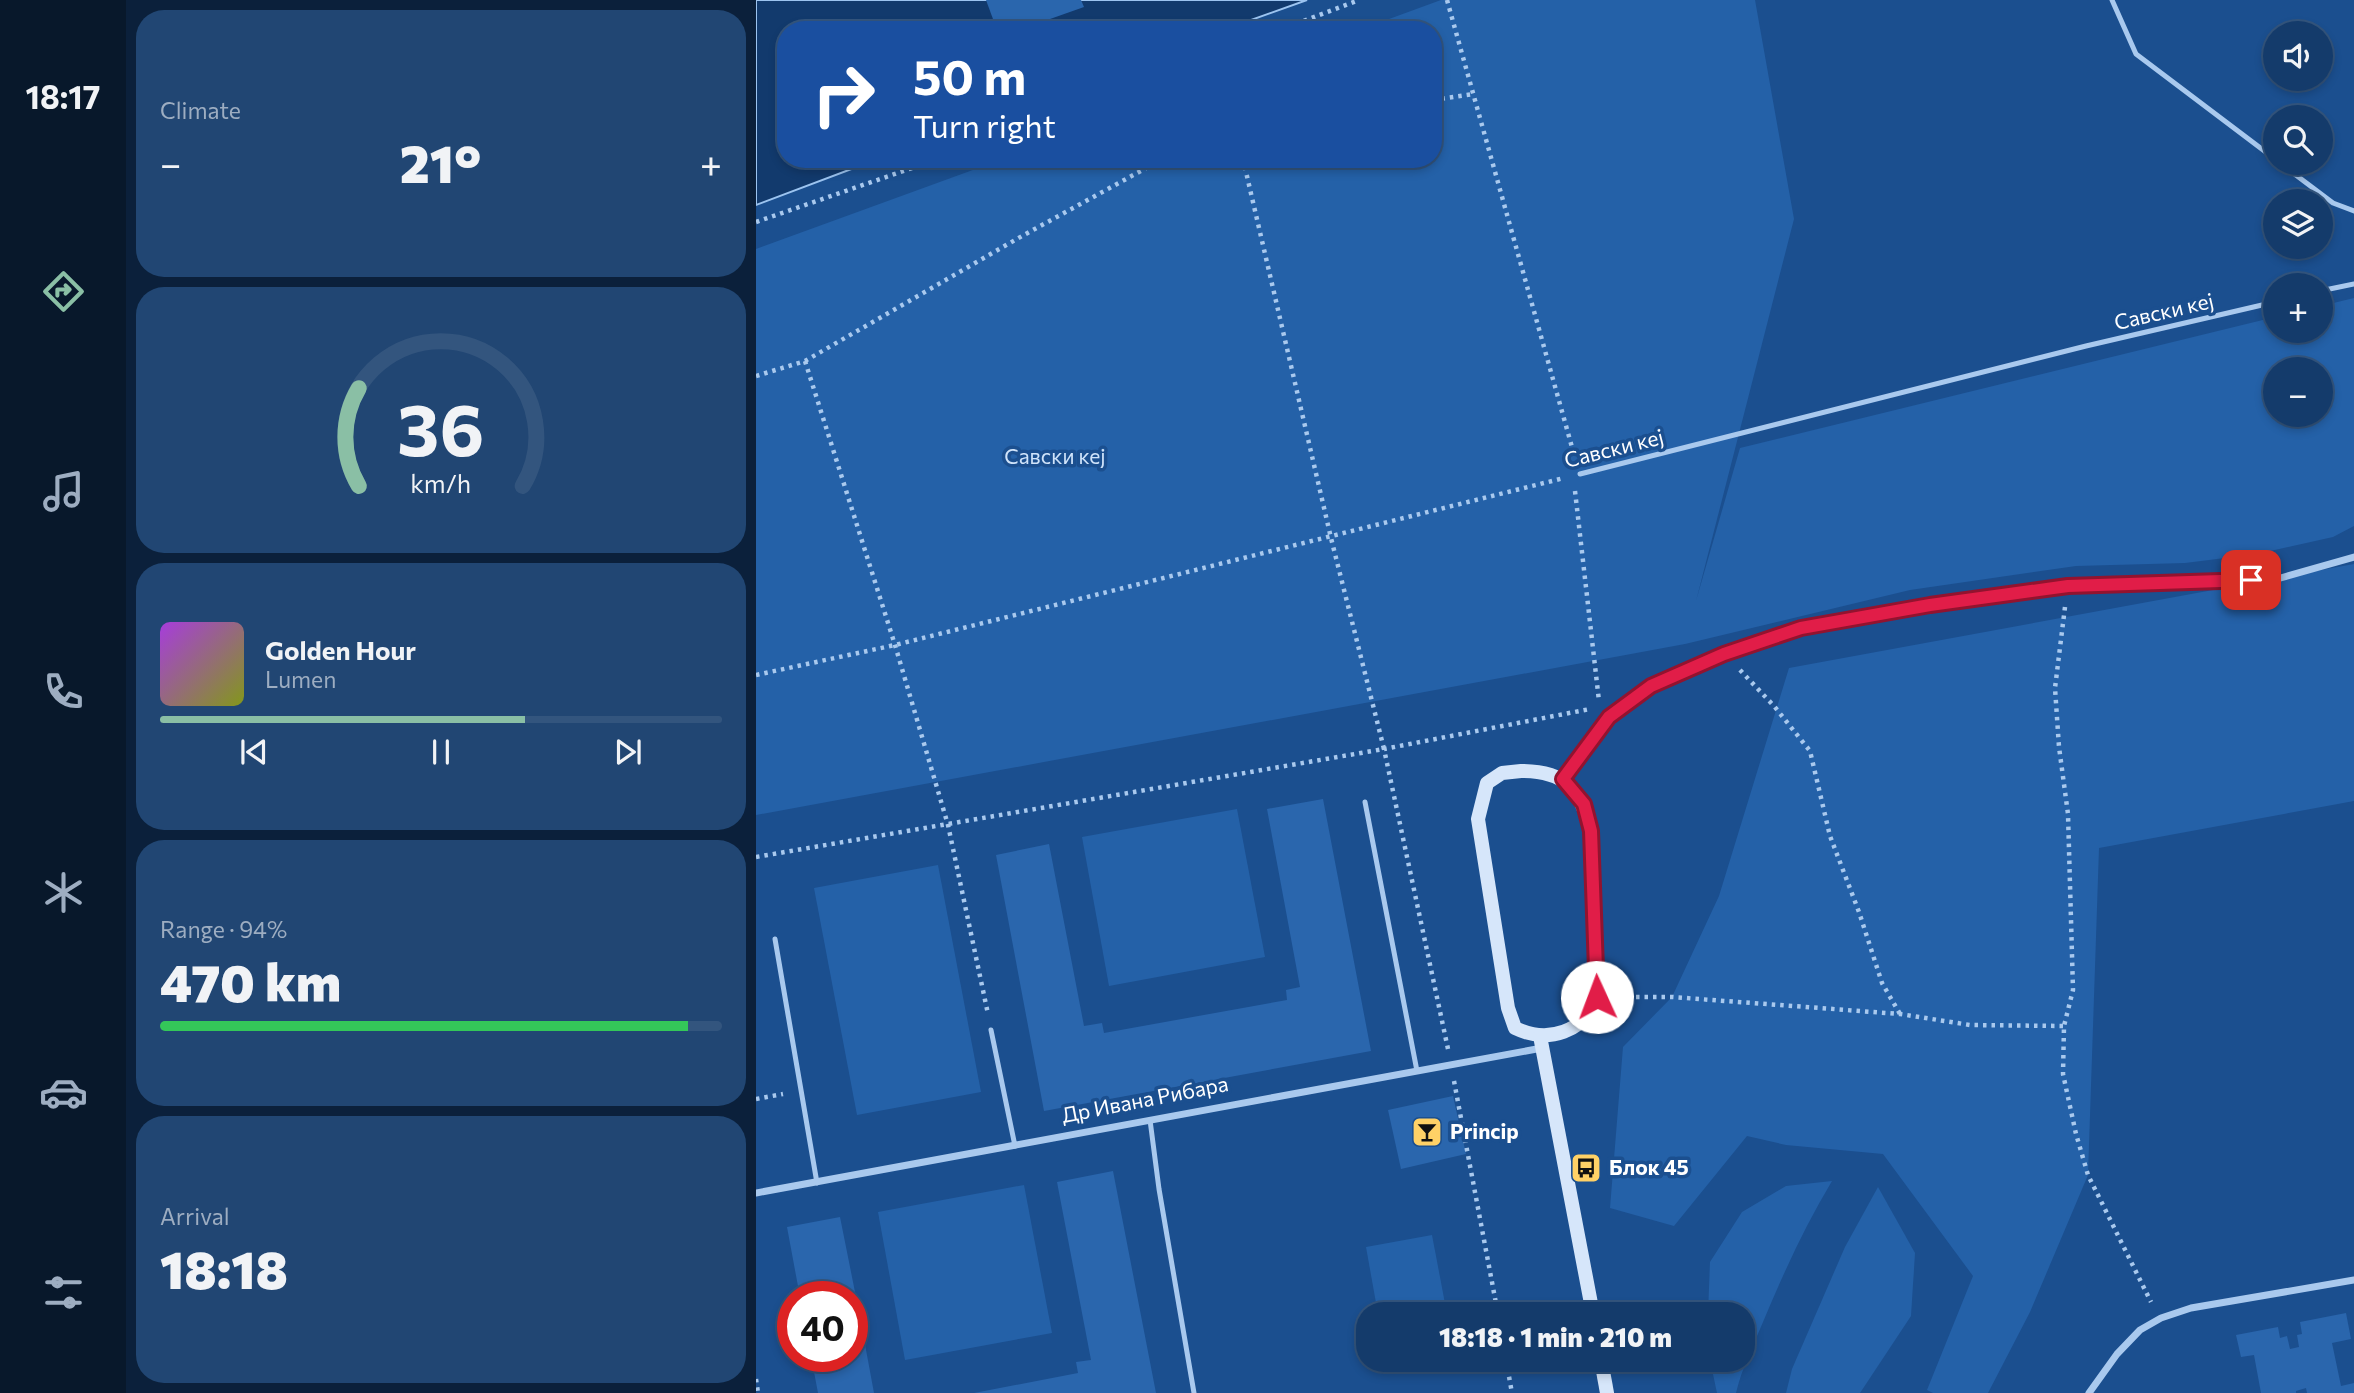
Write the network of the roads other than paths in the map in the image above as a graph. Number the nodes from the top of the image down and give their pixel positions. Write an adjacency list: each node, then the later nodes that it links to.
1 (2112, 0): 2 (lane)
2 (2263, 150)
3 (2296, 175): 4 (lane)
4 (2354, 211)
5 (2354, 284): 6 (lane)
6 (2333, 288)
7 (2263, 305): 8 (lane, Савски кеј)
8 (1580, 474)
9 (2354, 557): 10 (street)
10 (1563, 779): 14 (street, Др Ивана Рибара); 14 (street)
11 (1365, 802): 15 (lane)
12 (775, 939): 18 (lane)
13 (991, 1030): 17 (lane)
14 (1541, 1042): 15 (street, Др Ивана Рибара); 21 (street)
15 (1417, 1071): 16 (street, Др Ивана Рибара)
16 (1150, 1121): 17 (street, Др Ивана Рибара); 23 (lane)
17 (1015, 1146): 18 (street, Др Ивана Рибара)
18 (817, 1183): 19 (street, Др Ивана Рибара)
19 (756, 1193)
20 (2354, 1280): 25 (street)
21 (1591, 1302)
22 (1603, 1372): 24 (street)
23 (1194, 1393)
24 (1607, 1393)
25 (2089, 1393)

